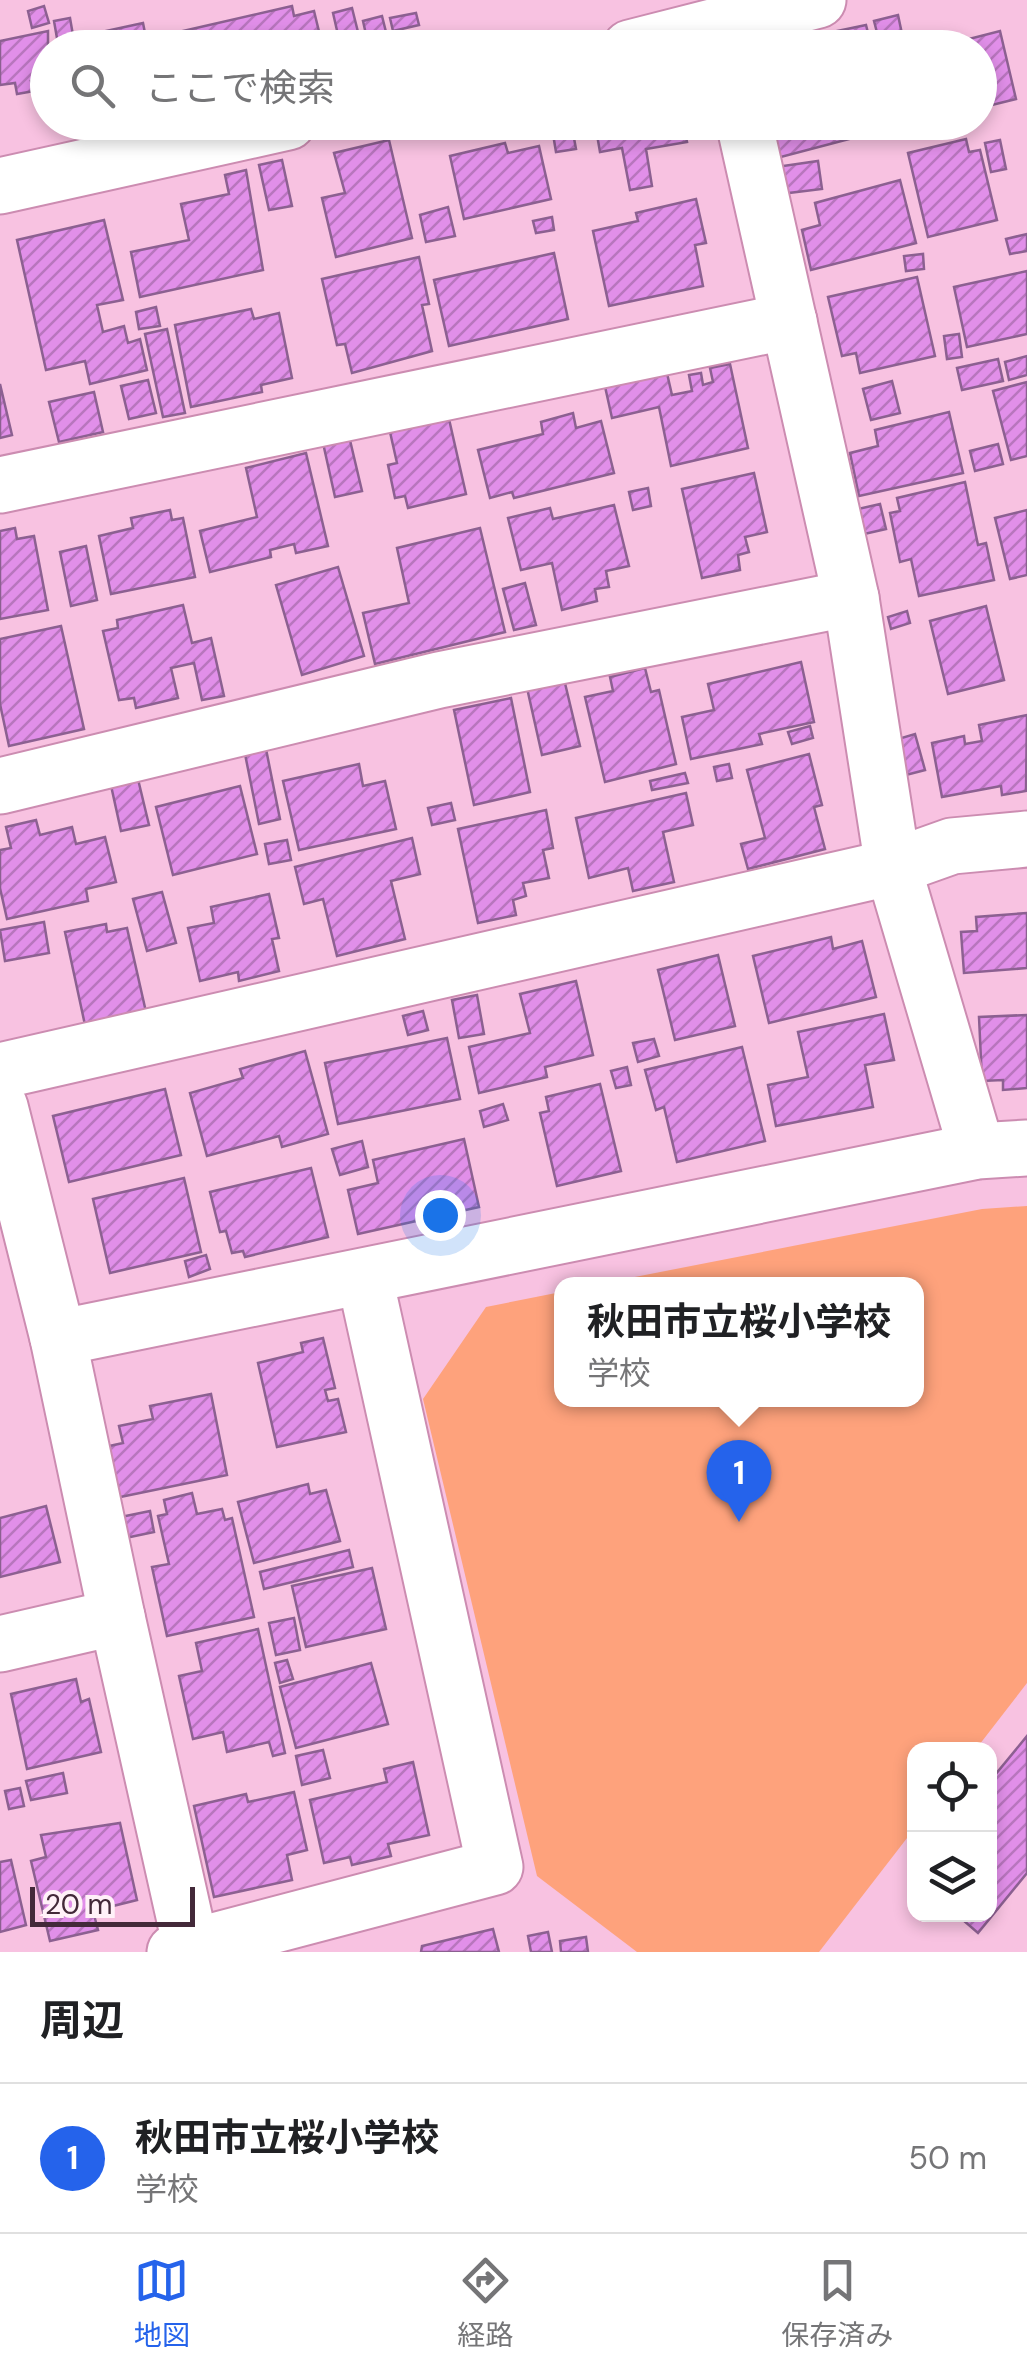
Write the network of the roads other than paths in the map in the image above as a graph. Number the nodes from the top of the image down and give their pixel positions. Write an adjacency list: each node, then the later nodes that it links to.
1 (818, 0): 2 (street)
2 (742, 30)
3 (207, 140): 5 (street)
4 (748, 140): 6 (street)
5 (0, 186)
6 (789, 321): 7 (street); 8 (street)
7 (0, 485)
8 (851, 598): 9 (street); 11 (street)
9 (0, 786)
10 (1027, 839): 11 (street)
11 (892, 866): 12 (street); 14 (street)
12 (0, 1070)
13 (0, 1107): 16 (street)
14 (1002, 1149): 15 (street)
15 (366, 1279): 16 (street); 19 (street)
16 (58, 1338): 17 (street)
17 (117, 1617): 18 (street); 19 (street)
18 (0, 1644)
19 (183, 1950)

